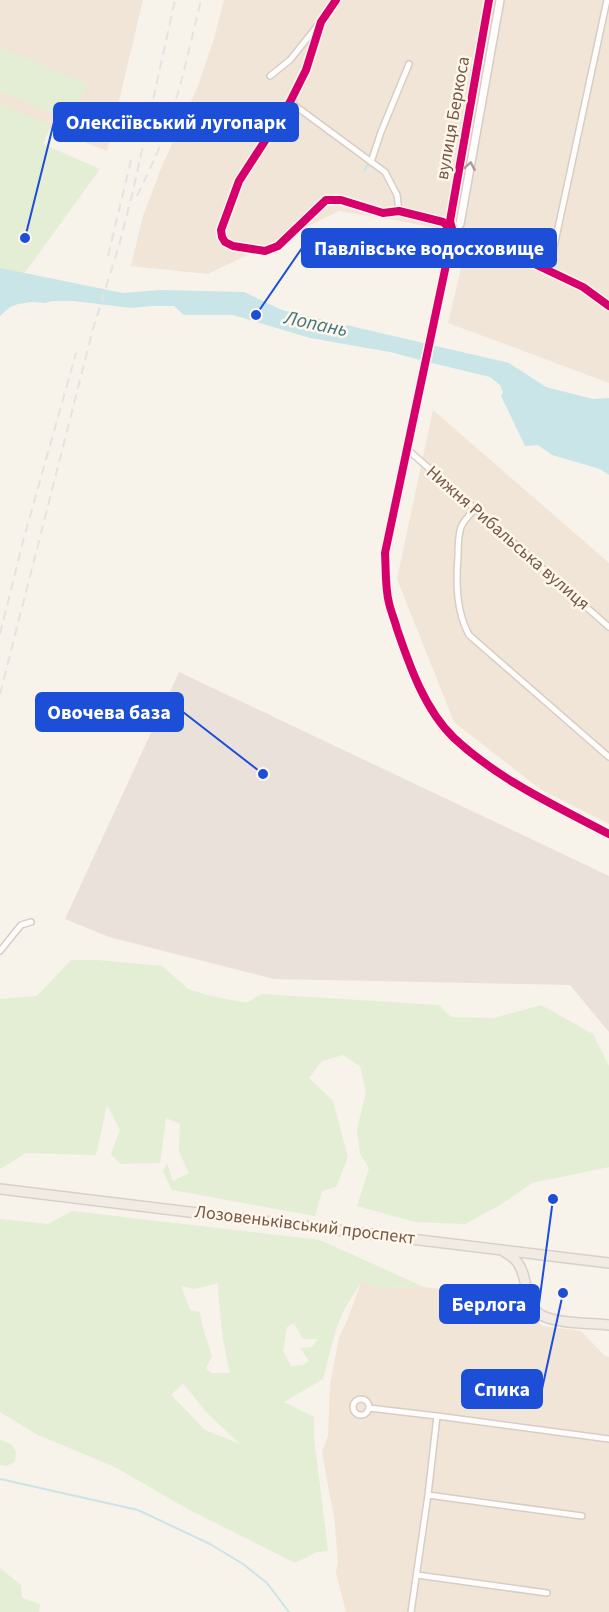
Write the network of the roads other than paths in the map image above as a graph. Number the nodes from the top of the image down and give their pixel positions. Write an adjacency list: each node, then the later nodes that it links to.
1 (336, 0): 5 (street)
2 (489, 0): 11 (street, вулиця Беркоса)
3 (500, 0): 11 (street, вулиця Беркоса, one-way to 3)
4 (606, 0): 12 (street)
5 (321, 22): 7 (street); 8 (street)
6 (409, 64): 9 (street)
7 (270, 76)
8 (290, 102): 9 (street); 10 (street)
9 (369, 160): 10 (street)
10 (399, 211): 11 (street)
11 (453, 232): 12 (street); 14 (street)
12 (549, 270): 13 (street)
13 (609, 306)
14 (407, 449): 15 (street, Нижня Рибальська вулиця); 18 (street)
15 (476, 508): 16 (street, Нижня Рибальська вулиця); 17 (street)
16 (609, 627)
17 (609, 757)
18 (609, 834)
19 (32, 922): 20 (street)
20 (0, 951)
21 (0, 1188): 22 (highway, Лозовеньківський проспект)
22 (500, 1249): 23 (highway, Лозовеньківський проспект); 24 (highway)
23 (609, 1263)
24 (609, 1325)
25 (369, 1408): 26 (street)
26 (437, 1416): 27 (street); 28 (street)
27 (609, 1439)
28 (428, 1495): 29 (street); 30 (street)
29 (582, 1516)
30 (417, 1575): 31 (street); 32 (street)
31 (547, 1593)
32 (411, 1612)

